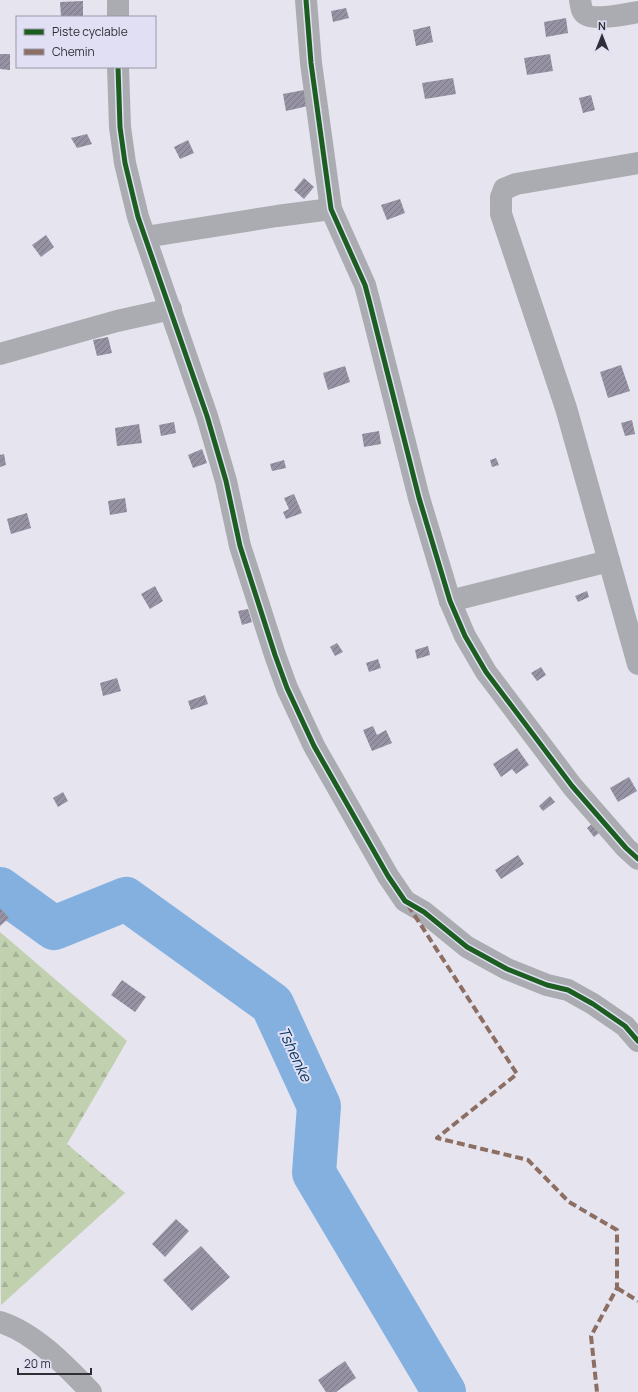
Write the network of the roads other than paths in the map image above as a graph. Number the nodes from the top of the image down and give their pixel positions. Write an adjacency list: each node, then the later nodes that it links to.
1 (118, 0): 5 (street)
2 (306, 0): 8 (street)
3 (580, 0): 4 (street)
4 (638, 13)
5 (118, 16)
6 (118, 68): 9 (street)
7 (638, 163): 12 (street)
8 (331, 209): 9 (street); 13 (street)
9 (145, 237): 10 (street)
10 (171, 309): 11 (street); 16 (street)
11 (0, 354)
12 (609, 561): 13 (street); 14 (street)
13 (450, 601): 15 (street)
14 (638, 664)
15 (638, 859)
16 (638, 1041)
17 (0, 1322): 18 (street)
18 (91, 1392)

